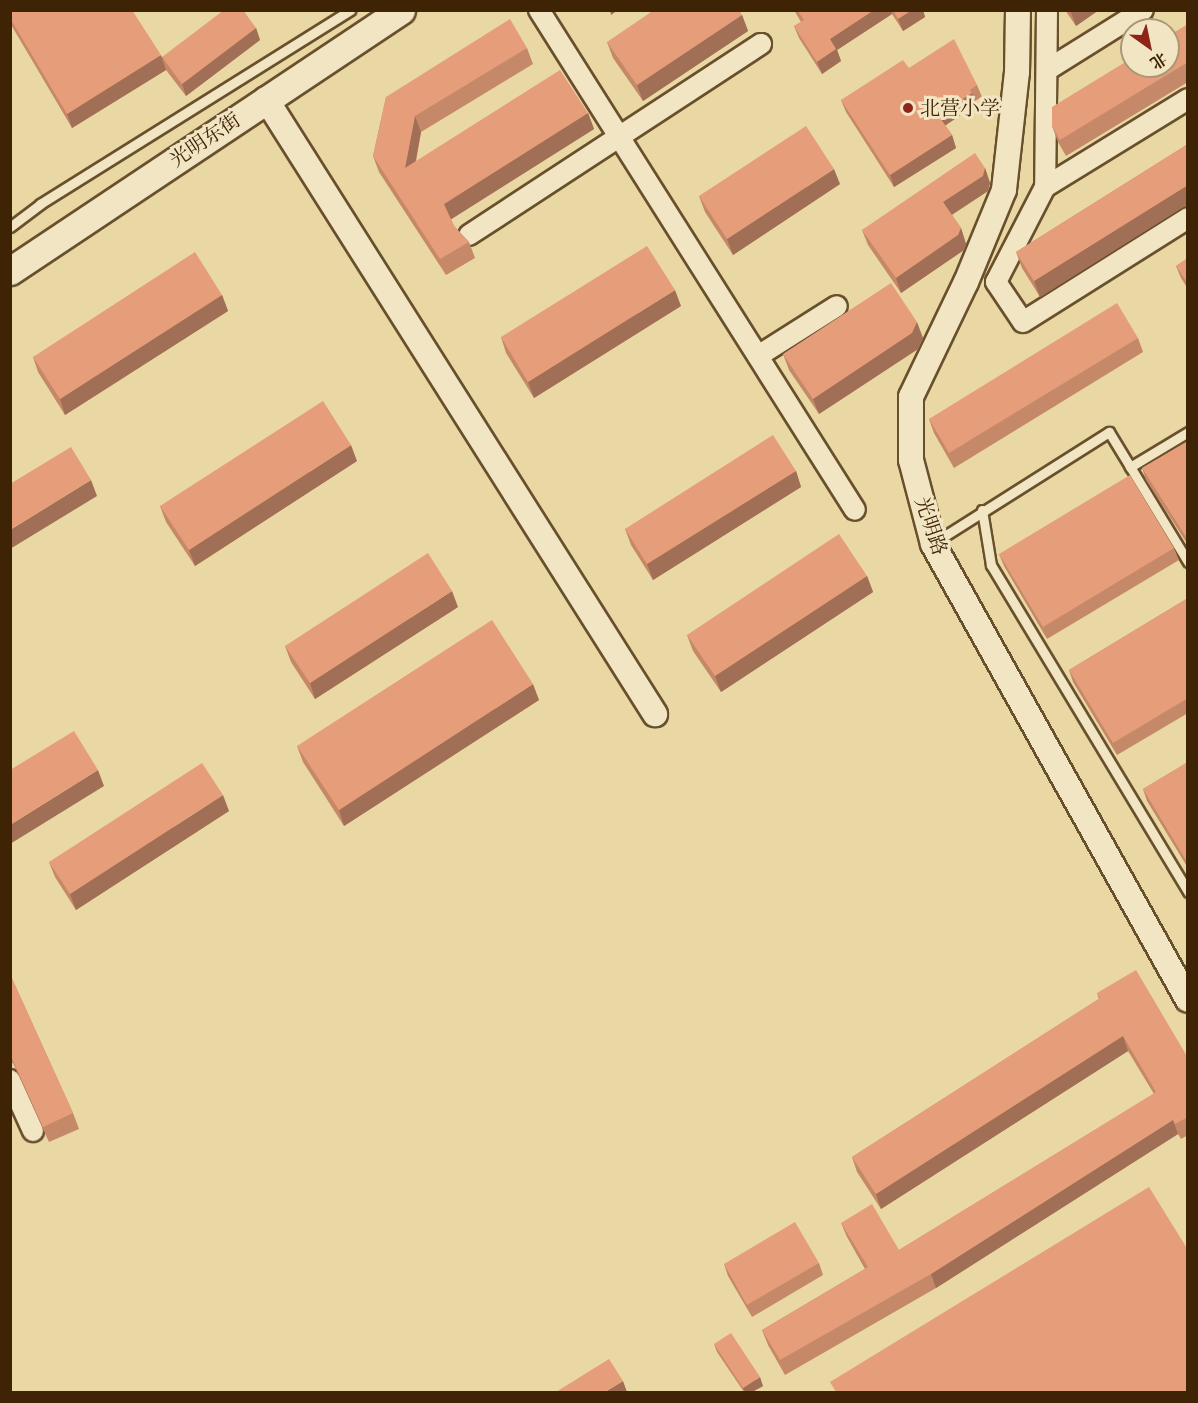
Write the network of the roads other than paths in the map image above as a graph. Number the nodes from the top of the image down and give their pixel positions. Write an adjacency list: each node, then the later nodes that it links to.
1 (350, 10): 14 (lane)
2 (401, 10): 9 (main road, 光明东街)
3 (539, 10): 11 (street)
4 (1018, 10): 23 (street, 光明路)
5 (1047, 10): 8 (street)
6 (1143, 10): 8 (street)
7 (761, 44): 11 (street)
8 (1047, 70): 12 (street)
9 (266, 99): 16 (main road, 光明东街); 25 (street)
10 (1188, 99): 12 (street)
11 (619, 137): 15 (street); 18 (street)
12 (1045, 187): 13 (street)
13 (1188, 218)
14 (10, 227)
15 (469, 235)
16 (10, 271)
17 (837, 306): 18 (street)
18 (758, 356): 21 (street)
19 (1188, 432): 20 (lane)
20 (1130, 466): 22 (lane); 24 (lane)
21 (855, 510)
22 (981, 510): 23 (lane); 26 (lane)
23 (933, 544): 27 (street, 光明路)
24 (1188, 562)
25 (656, 714)
26 (1188, 892)
27 (1188, 1000)
28 (10, 1080): 29 (street)
29 (33, 1131)

